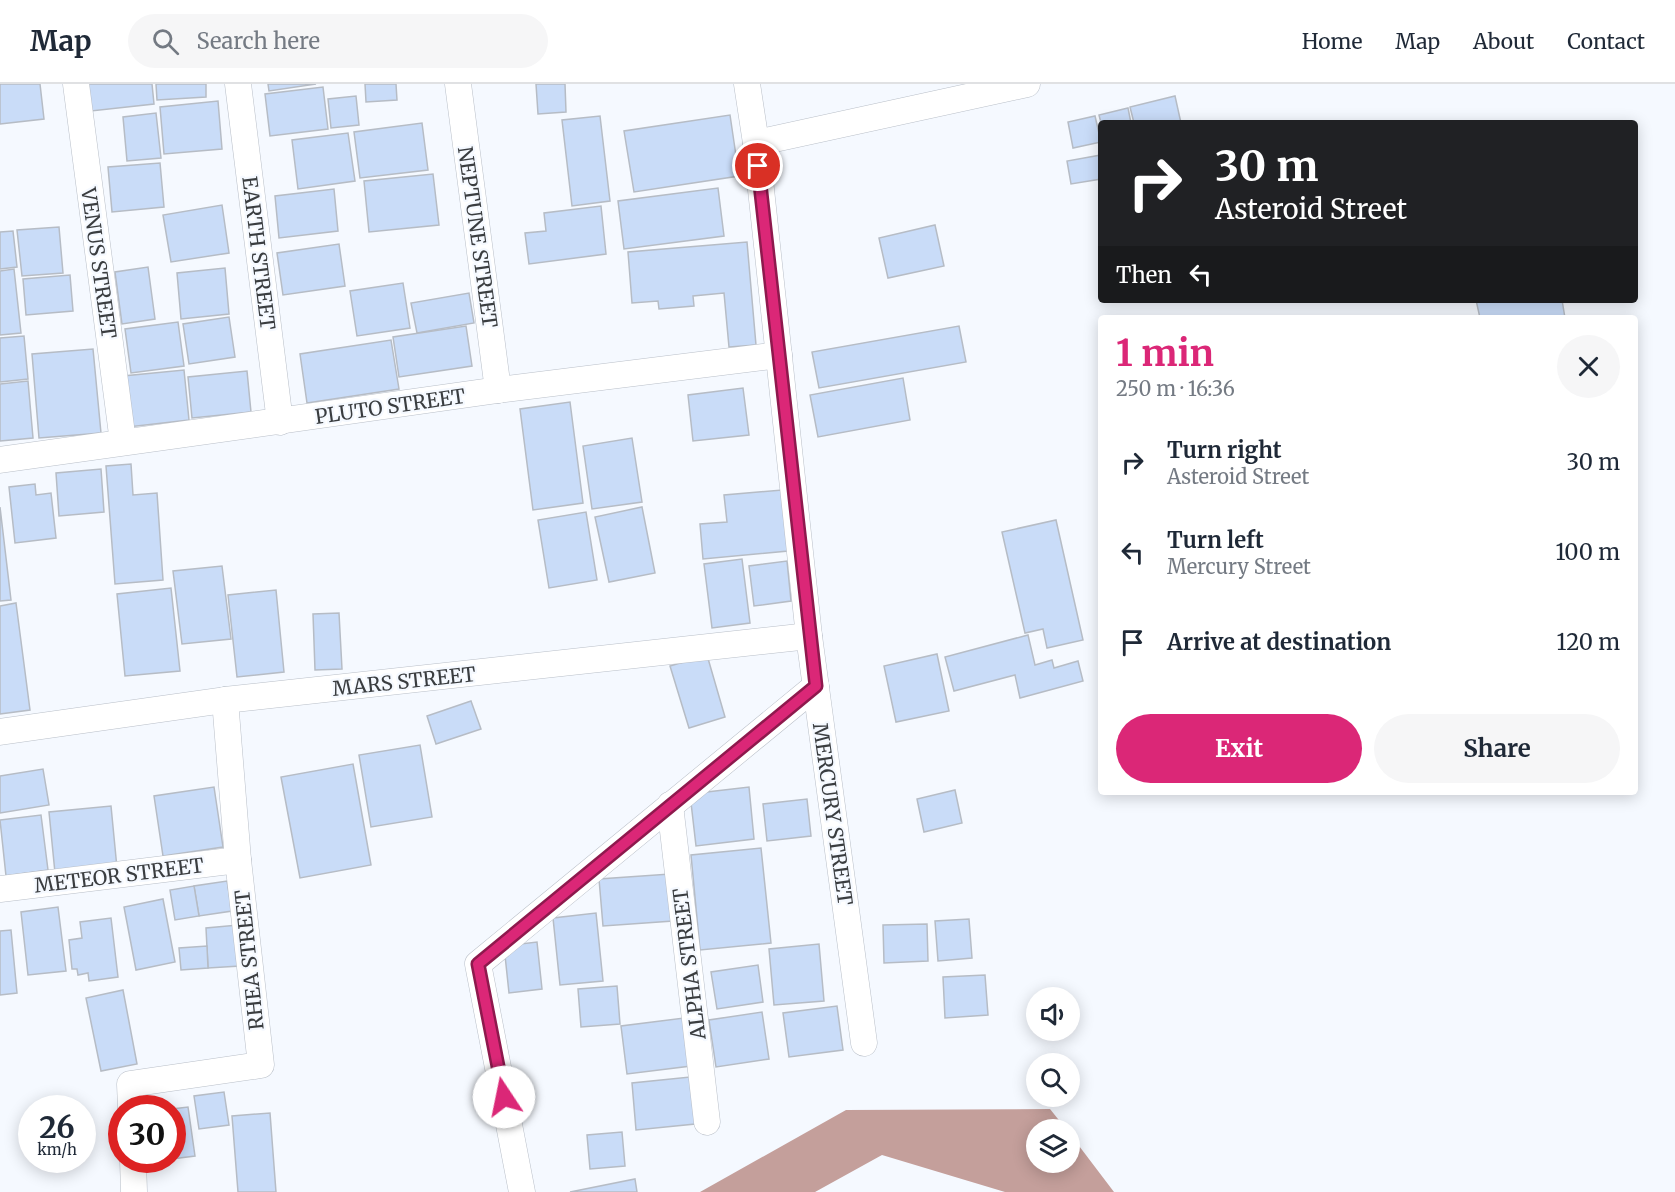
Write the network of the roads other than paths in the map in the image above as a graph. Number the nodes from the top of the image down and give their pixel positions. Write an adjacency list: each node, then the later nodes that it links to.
1 (76, 84): 10 (street, VENUS STREET)
2 (238, 84): 9 (street, EARTH STREET)
3 (458, 84): 8 (street, NEPTUNE STREET)
4 (747, 84): 6 (street, MERCURY STREET)
5 (1027, 84): 6 (street)
6 (756, 143): 7 (street, MERCURY STREET)
7 (779, 355): 8 (street, PLUTO STREET); 12 (street, MERCURY STREET)
8 (498, 390): 9 (street, PLUTO STREET)
9 (280, 422): 10 (street, PLUTO STREET)
10 (123, 442): 11 (street, PLUTO STREET)
11 (0, 460)
12 (809, 636): 13 (street, MERCURY STREET); 14 (street, MARS STREET)
13 (816, 686): 16 (street); 19 (street, MERCURY STREET)
14 (225, 700): 15 (street, MARS STREET); 17 (street, RHEA STREET)
15 (0, 732)
16 (670, 805): 21 (street, ALPHA STREET); 23 (street)
17 (237, 860): 18 (street, METEOR STREET); 20 (street, RHEA STREET)
18 (0, 889)
19 (864, 1043)
20 (130, 1095)
21 (707, 1122)
22 (133, 1173): 24 (street)
23 (521, 1189)
24 (134, 1192)

